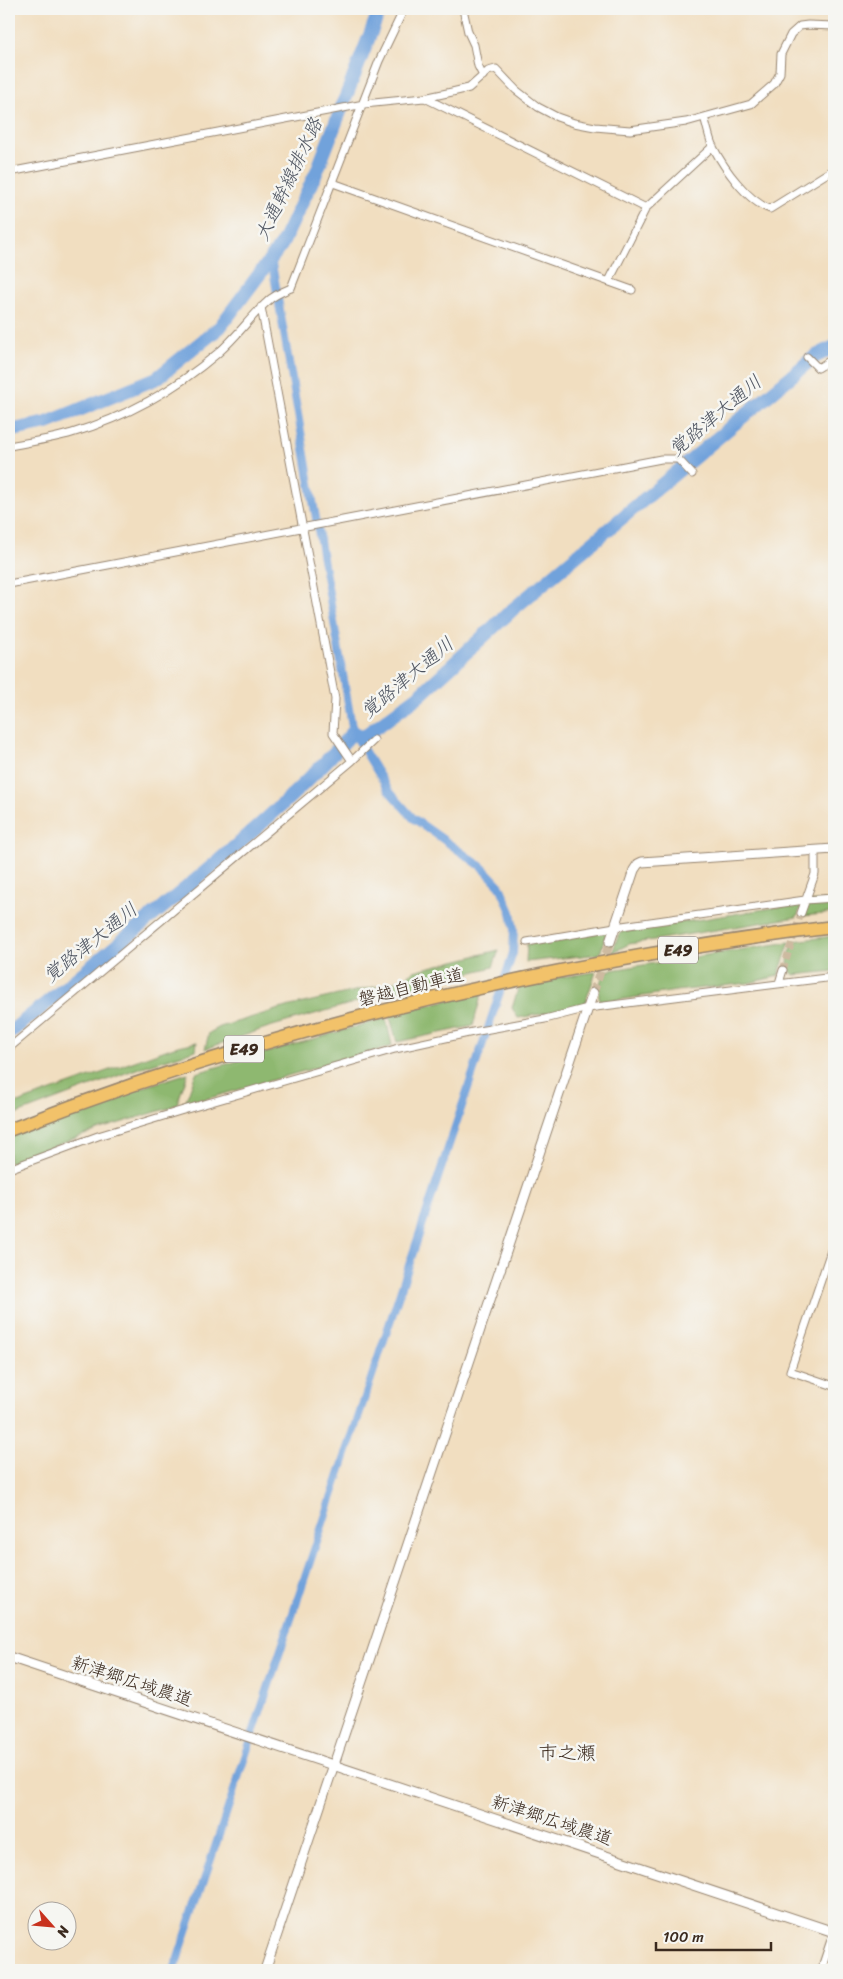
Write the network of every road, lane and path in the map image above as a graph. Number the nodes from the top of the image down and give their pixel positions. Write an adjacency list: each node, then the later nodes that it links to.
1 (404, 9): 6 (street)
2 (463, 9): 4 (street)
3 (834, 26): 7 (street)
4 (483, 76): 5 (street); 7 (street)
5 (424, 98): 6 (street); 12 (street)
6 (361, 105): 10 (street); 11 (street)
7 (704, 117): 8 (street)
8 (713, 146): 9 (street); 12 (street)
9 (834, 168)
10 (9, 172)
11 (333, 183): 13 (street); 15 (street)
12 (646, 208): 13 (street)
13 (609, 281): 14 (street)
14 (632, 290)
15 (261, 308): 18 (street); 20 (street)
16 (807, 357): 17 (street)
17 (834, 358)
18 (9, 446)
19 (690, 472): 20 (street)
20 (305, 528): 21 (street); 23 (street)
21 (9, 584)
22 (374, 740): 23 (street)
23 (350, 758): 38 (street)
24 (834, 849): 25 (street)
25 (815, 850): 27 (street); 29 (street)
26 (834, 898): 27 (street)
27 (805, 900): 28 (street); 29 (street)
28 (801, 913)
29 (615, 927): 31 (street); 32 (street)
30 (834, 927): 39 (highway, 磐越自動車道 / E49)
31 (527, 942)
32 (610, 942)
33 (783, 970): 35 (street)
34 (834, 977): 35 (street)
35 (779, 983): 37 (street)
36 (593, 992): 37 (street)
37 (588, 1008): 40 (street); 44 (street)
38 (9, 1048)
39 (9, 1130)
40 (9, 1169)
41 (834, 1242): 42 (street)
42 (834, 1386)
43 (9, 1657): 44 (street, 新津郷広域農道)
44 (334, 1764): 45 (street, 新津郷広域農道); 46 (street)
45 (834, 1931): 47 (street)
46 (265, 1970)
47 (821, 1970)

